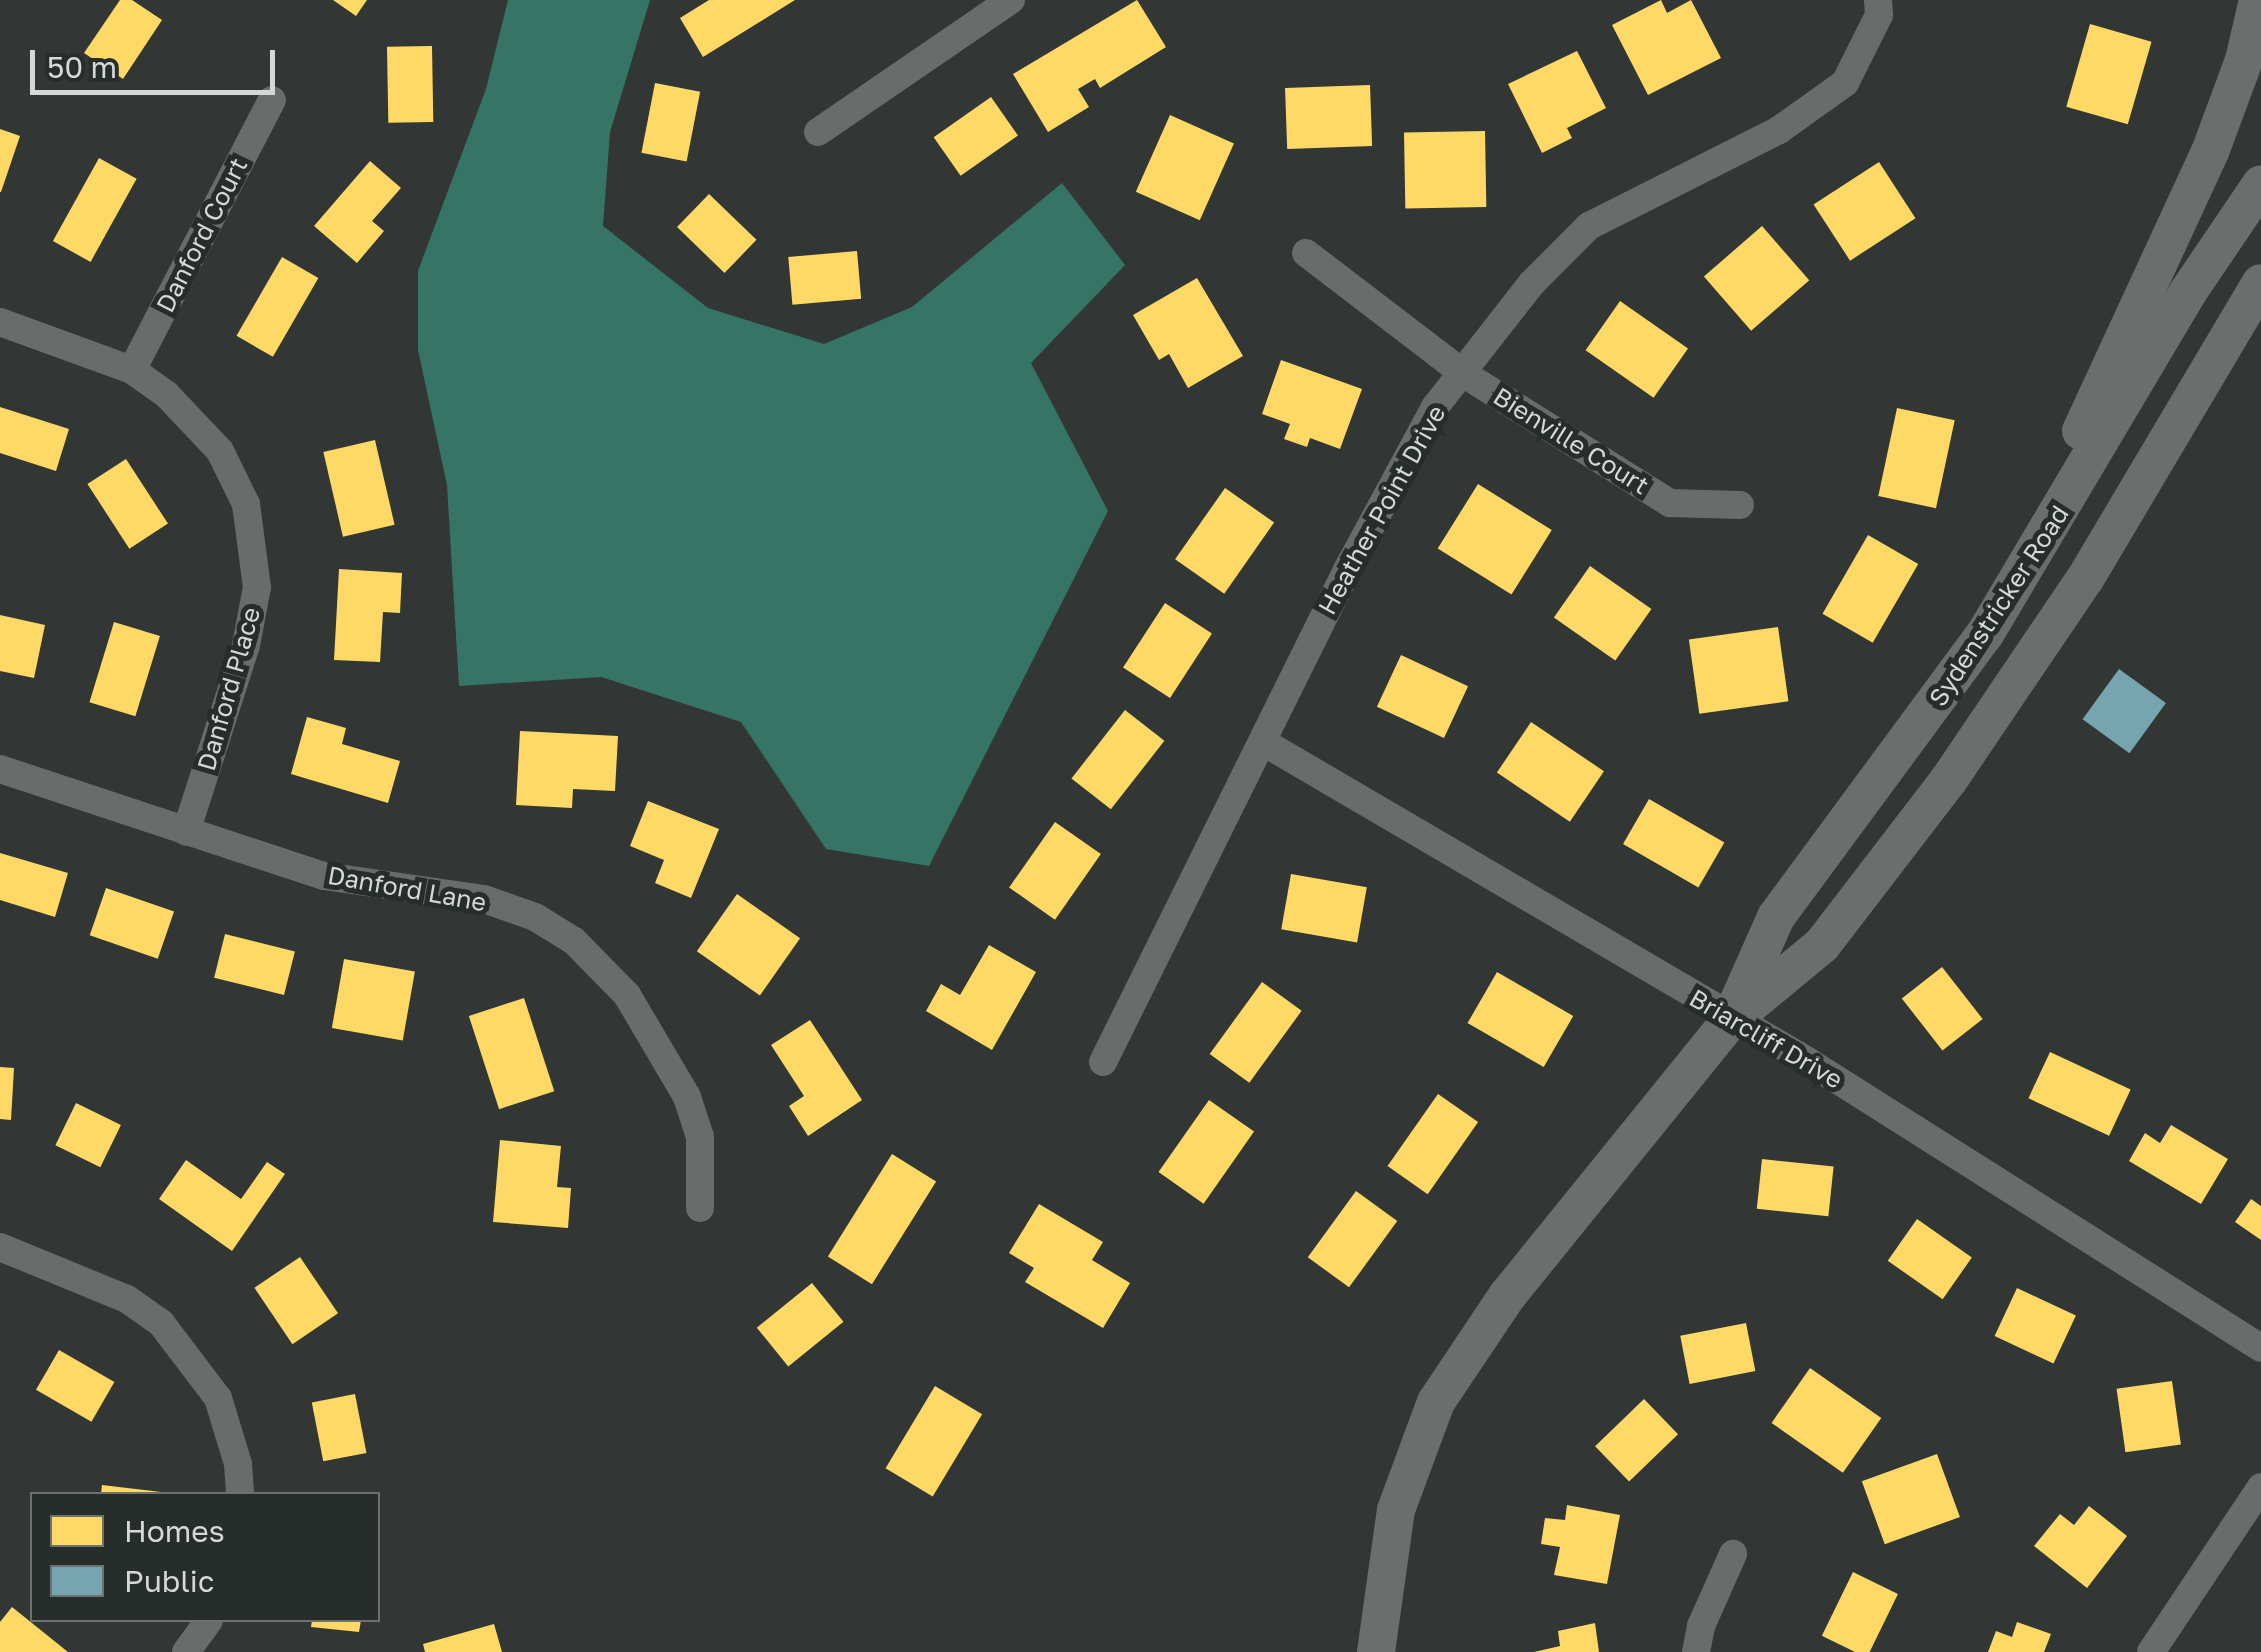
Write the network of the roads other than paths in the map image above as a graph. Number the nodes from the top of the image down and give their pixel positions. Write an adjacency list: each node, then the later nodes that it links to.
1 (1011, 0): 5 (street)
2 (1878, 0): 11 (street, Heather Point Drive)
3 (2258, 0): 13 (main road)
4 (272, 100): 10 (street, Danford Court)
5 (818, 132)
6 (2254, 208): 13 (main road, Sydenstricker Road)
7 (1306, 253): 11 (street, Bienville Court)
8 (2261, 283): 17 (main road, Sydenstricker Road)
9 (0, 322): 10 (street, Danford Place)
10 (132, 370): 16 (street, Danford Place)
11 (1464, 374): 12 (street, Bienville Court); 14 (street, Heather Point Drive)
12 (1740, 505)
13 (2034, 559): 17 (main road, Sydenstricker Road)
14 (1263, 742): 17 (street, Briarcliff Drive); 18 (street, Heather Point Drive)
15 (0, 769): 16 (street, Danford Lane)
16 (186, 832): 19 (street, Danford Lane)
17 (1730, 1021): 21 (street, Briarcliff Drive); 27 (main road, Sydenstricker Road)
18 (1103, 1062)
19 (700, 1208)
20 (0, 1247): 23 (street)
21 (2261, 1348)
22 (2261, 1486): 29 (street)
23 (240, 1492)
24 (1734, 1554): 28 (street)
25 (208, 1622): 26 (street)
26 (186, 1652)
27 (1376, 1652)
28 (1696, 1652)
29 (2151, 1652)

